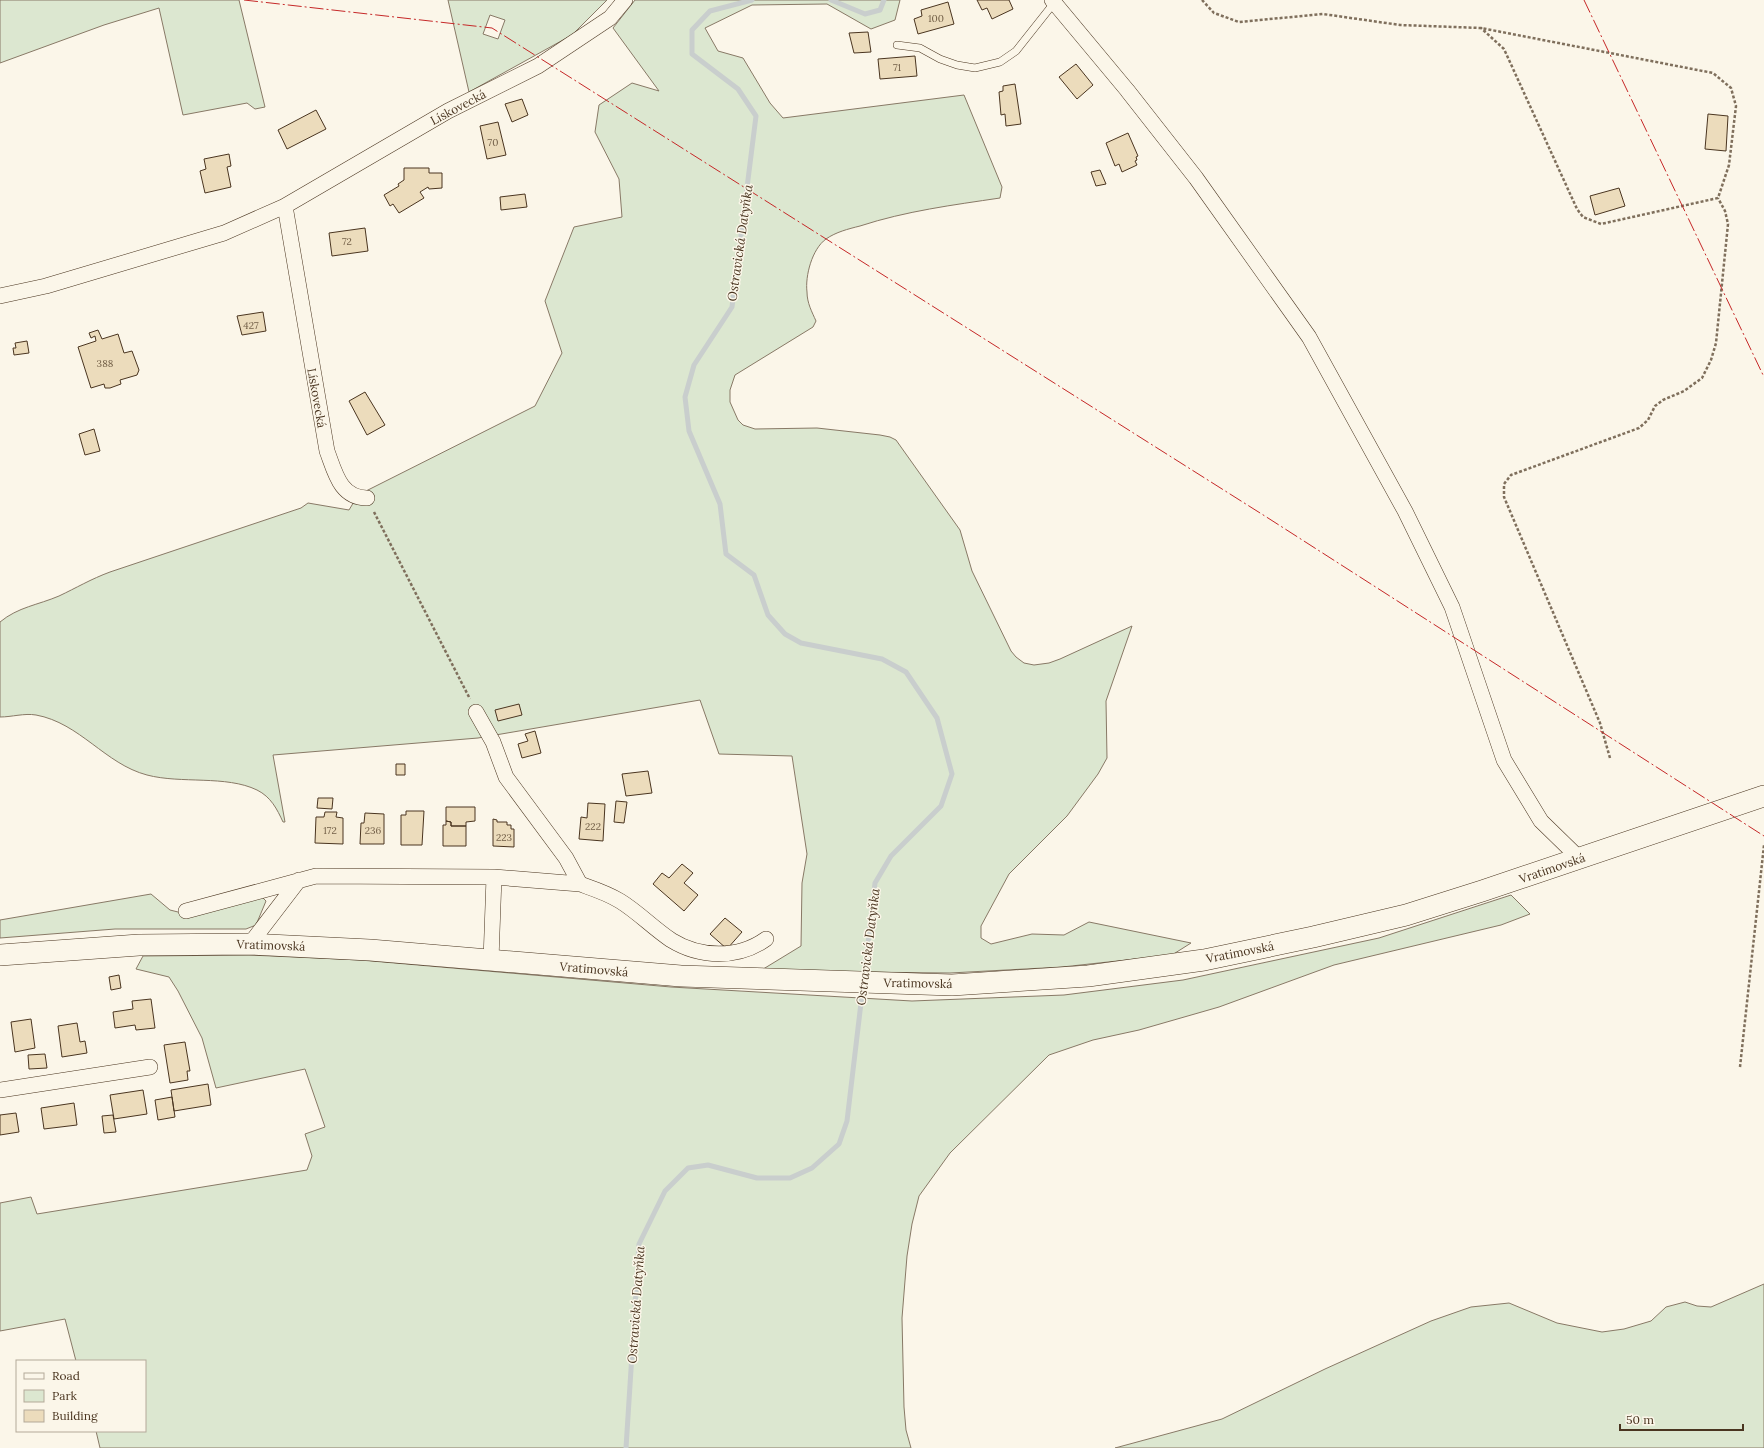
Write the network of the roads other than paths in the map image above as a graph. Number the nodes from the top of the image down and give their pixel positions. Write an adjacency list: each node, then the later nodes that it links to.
1 (625, 0): 4 (street, Lískovecká)
2 (1053, 1): 3 (lane); 9 (street)
3 (897, 45)
4 (285, 206): 5 (street, Lískovecká); 6 (street, Lískovecká)
5 (0, 296)
6 (367, 498)
7 (476, 712): 12 (street)
8 (1764, 796): 9 (main road, Vratimovská)
9 (1580, 859): 17 (main road, Vratimovská)
10 (494, 877): 11 (street); 12 (street); 17 (street)
11 (299, 880): 13 (street); 15 (street)
12 (580, 884): 14 (street)
13 (186, 911)
14 (766, 939)
15 (250, 944): 16 (main road, Vratimovská); 17 (main road, Vratimovská)
16 (0, 955)
17 (490, 960)
18 (150, 1067): 19 (street)
19 (0, 1090)

